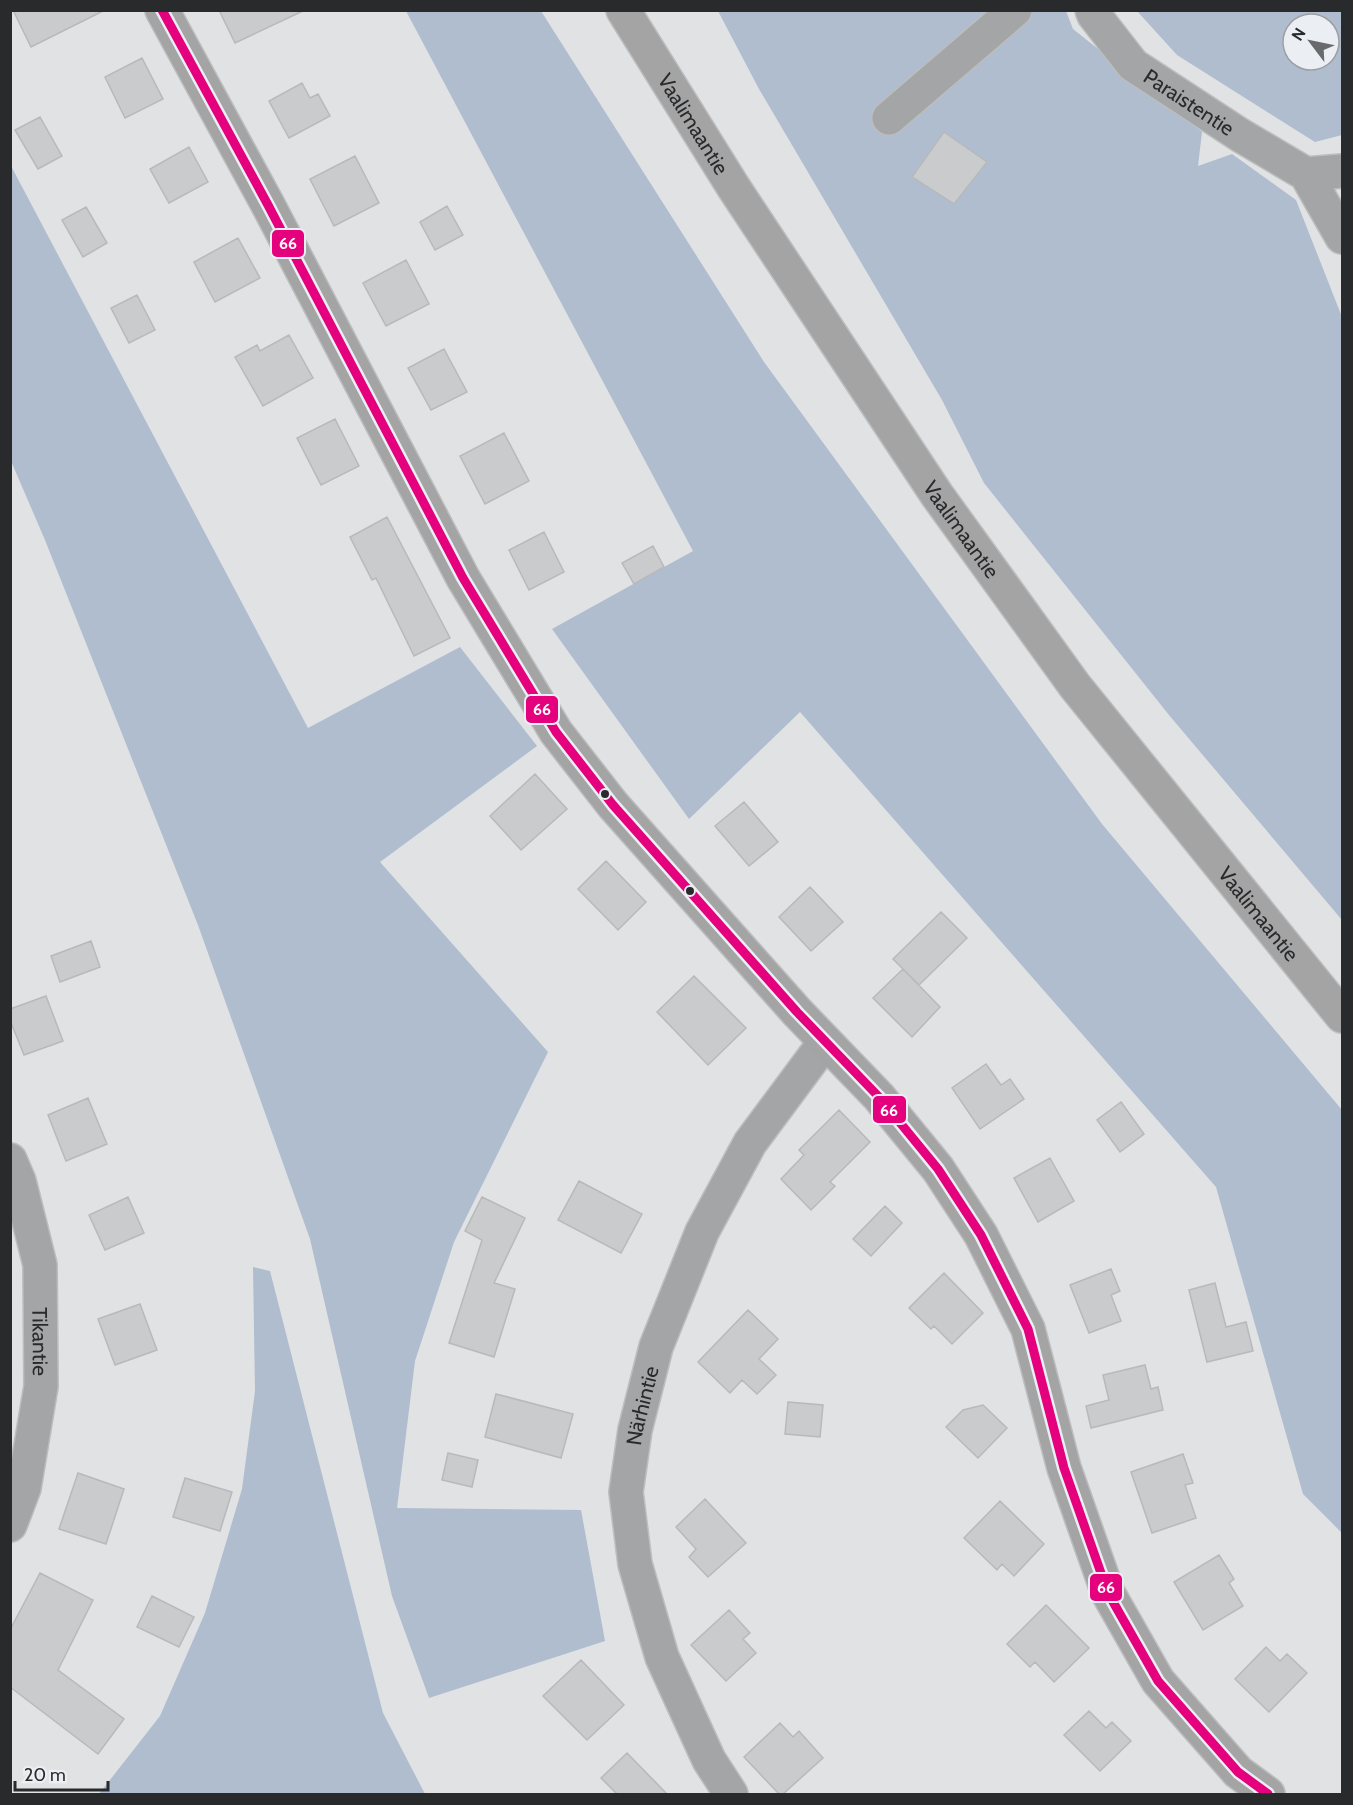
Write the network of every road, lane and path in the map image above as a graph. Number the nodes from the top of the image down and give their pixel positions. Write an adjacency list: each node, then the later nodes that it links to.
1 (162, 10): 10 (street)
2 (623, 10): 9 (street, Vaalimaantie)
3 (1015, 10): 5 (street)
4 (1092, 10): 7 (street, Paraistentie)
5 (889, 118)
6 (1342, 171): 7 (street)
7 (1306, 174): 8 (street, Paraistentie)
8 (1342, 237)
9 (1342, 1016)
10 (825, 1042): 13 (street, Närhintie); 14 (street)
11 (10, 1160): 12 (street, Tikantie)
12 (10, 1525)
13 (731, 1794)
14 (1268, 1794)

